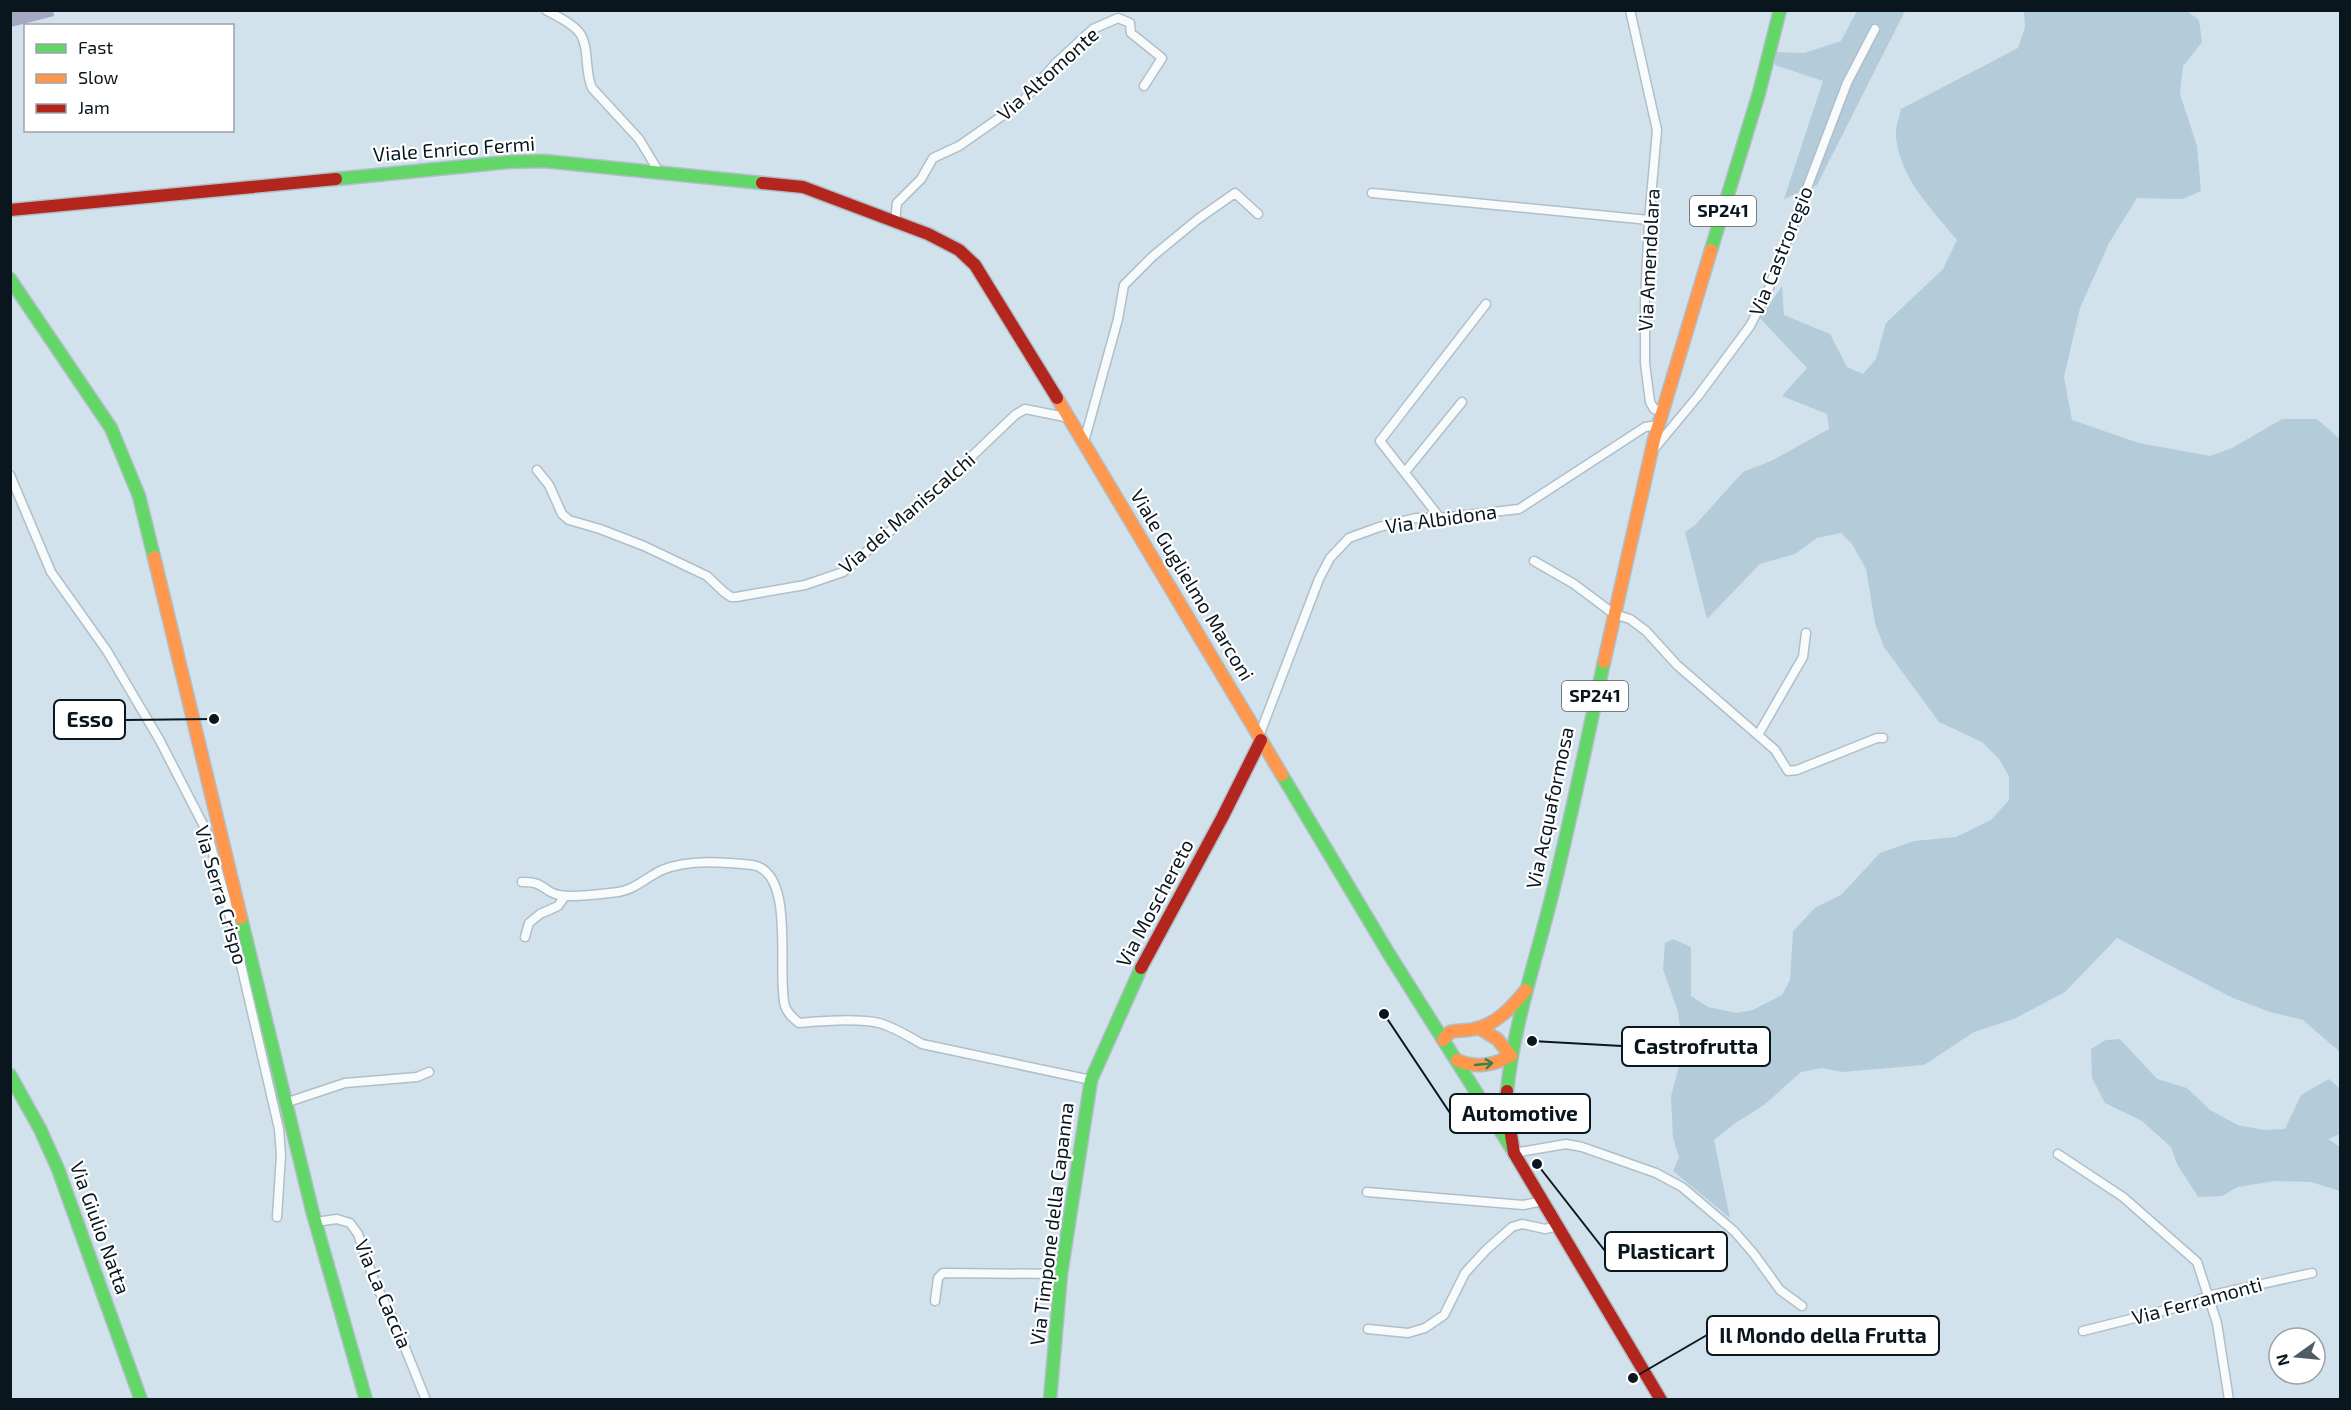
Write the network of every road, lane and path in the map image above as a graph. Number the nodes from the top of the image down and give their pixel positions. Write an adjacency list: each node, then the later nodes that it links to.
1 (546, 10): 6 (street)
2 (1630, 10): 10 (street, Via Amendolara)
3 (1780, 10): 15 (main road, SP241)
4 (1875, 29): 19 (street, Via Castroregio)
5 (1144, 86): 11 (street, Via Altomonte)
6 (659, 172): 8 (main road, Viale Enrico Fermi); 11 (main road, Viale Enrico Fermi)
7 (1372, 193): 10 (street)
8 (10, 210)
9 (1258, 214): 18 (street)
10 (1649, 220): 15 (street, Via Amendolara)
11 (895, 222): 16 (main road, Viale Guglielmo Marconi)
12 (10, 279): 43 (main road)
13 (1486, 303): 21 (street)
14 (1462, 402): 21 (street)
15 (1663, 411): 17 (main road, SP241)
16 (1070, 418): 18 (main road, Viale Guglielmo Marconi); 20 (street, Via dei Maniscalchi)
17 (1658, 425): 19 (main road, Via Acquaformosa / SP241); 23 (street, Via Albidona)
18 (1084, 442): 28 (main road, Viale Guglielmo Marconi)
19 (1651, 451): 25 (main road, Via Acquaformosa / SP241)
20 (537, 470)
21 (1405, 472): 23 (street)
22 (10, 474): 48 (street, Via Serra Crispo)
23 (1440, 518): 28 (street, Via Albidona)
24 (1534, 561): 25 (street)
25 (1614, 614): 27 (street); 33 (main road, Via Acquaformosa / SP241)
26 (1806, 633): 27 (street)
27 (1758, 735): 29 (street)
28 (1260, 738): 34 (main road, Viale Guglielmo Marconi); 42 (main road, Via Moschereto)
29 (1883, 738)
30 (522, 882): 31 (street)
31 (566, 896): 32 (street); 42 (street)
32 (525, 937)
33 (1526, 989): 35 (main road); 38 (main road, SP241)
34 (1423, 1005): 36 (main road); 37 (main road)
35 (1479, 1028): 36 (main road); 38 (main road)
36 (1454, 1030): 37 (main road)
37 (1443, 1040): 39 (main road)
38 (1511, 1056): 39 (main road, one-way to 38); 44 (main road, SP241)
39 (1457, 1060): 44 (main road)
40 (429, 1072): 43 (street)
41 (10, 1075): 58 (main road, Via Giulio Natta)
42 (1090, 1084): 52 (main road, Via Timpone della Capanna)
43 (285, 1103): 49 (main road)
44 (1515, 1153): 47 (main road); 55 (street)
45 (2058, 1154): 53 (street)
46 (1367, 1192): 47 (street)
47 (1543, 1201): 50 (main road)
48 (277, 1217)
49 (315, 1222): 59 (main road); 60 (street, Via La Caccia)
50 (1558, 1226): 56 (street); 62 (main road)
51 (2312, 1273): 53 (street, Via Ferramonti)
52 (1061, 1274): 54 (street); 61 (main road, Via Timpone della Capanna)
53 (2208, 1296): 57 (street, Via Ferramonti); 63 (street)
54 (935, 1301)
55 (1803, 1306)
56 (1368, 1329)
57 (2083, 1331)
58 (141, 1400)
59 (366, 1400)
60 (426, 1400)
61 (1050, 1400)
62 (1661, 1400)
63 (2229, 1400)

